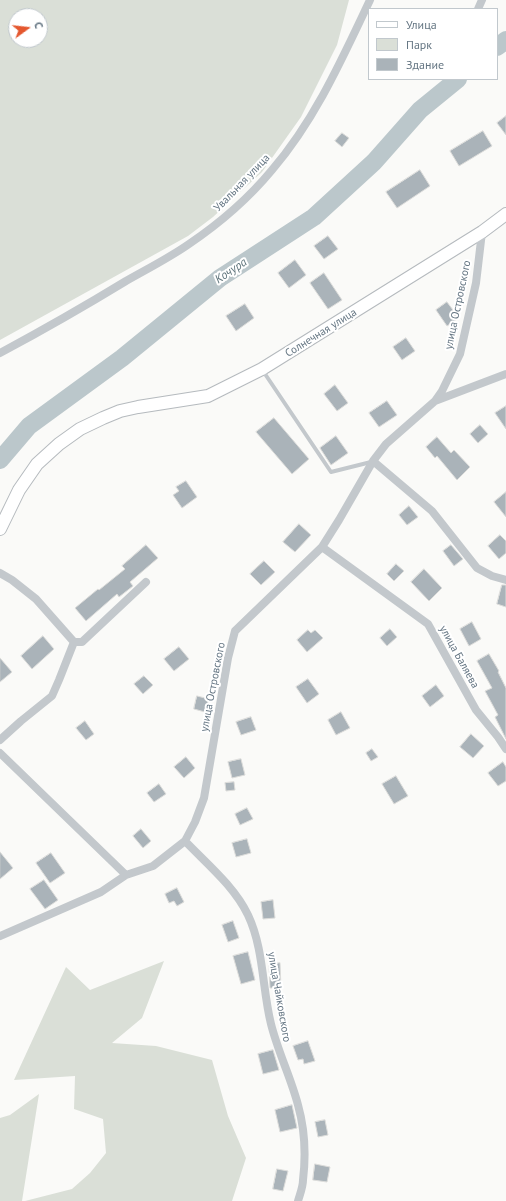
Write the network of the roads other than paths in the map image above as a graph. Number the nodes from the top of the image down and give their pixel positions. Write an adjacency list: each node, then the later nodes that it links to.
1 (370, 0): 4 (street, Увальная улица)
2 (506, 214): 3 (main road, Солнечная улица)
3 (482, 232): 5 (main road, Солнечная улица); 7 (street, улица Островского)
4 (0, 353)
5 (262, 369): 8 (lane); 9 (main road, Солнечная улица)
6 (506, 374): 7 (street, улица Островского)
7 (435, 401): 8 (street, улица Островского)
8 (374, 461): 10 (street, улица Островского); 12 (street)
9 (0, 528)
10 (322, 546): 16 (street, улица Баляева); 18 (street, улица Островского)
11 (0, 572): 14 (street)
12 (506, 580)
13 (146, 582): 14 (street)
14 (74, 642): 15 (street)
15 (0, 740)
16 (506, 749)
17 (0, 753): 19 (street)
18 (185, 841): 19 (street, улица Островского); 21 (street, улица Чайковского)
19 (126, 875): 20 (street, улица Островского)
20 (0, 936)
21 (298, 1201)

